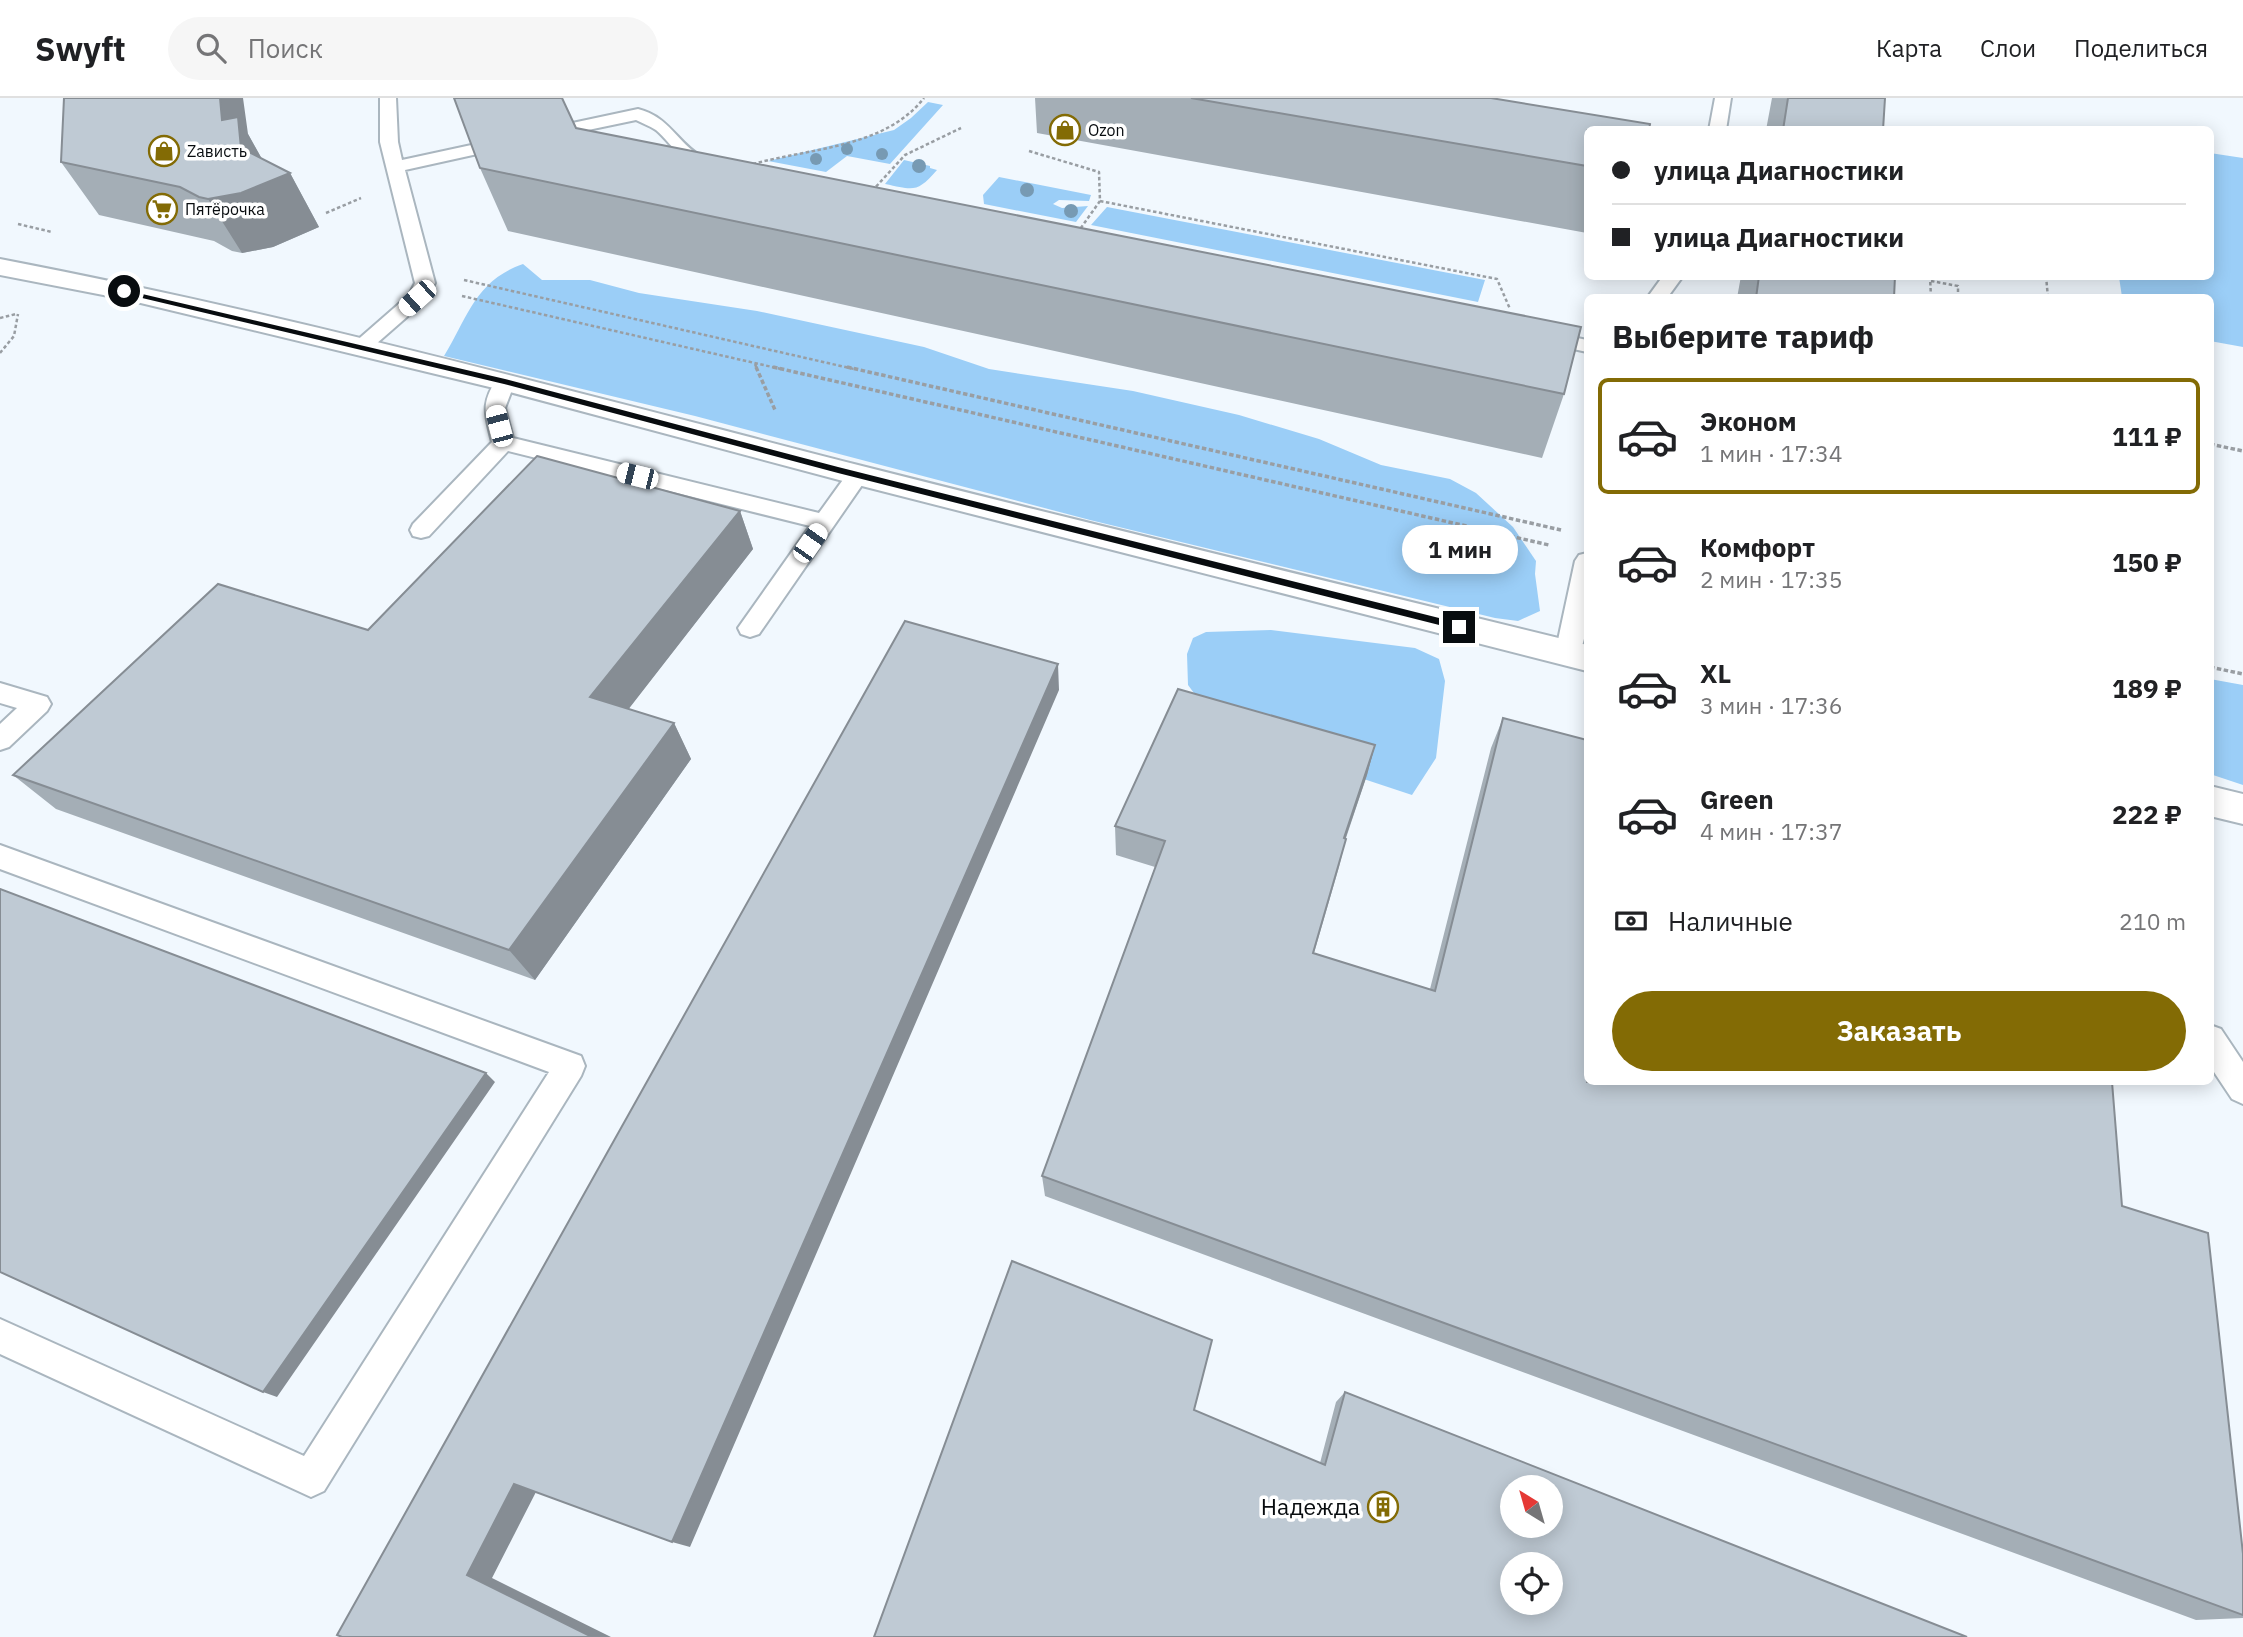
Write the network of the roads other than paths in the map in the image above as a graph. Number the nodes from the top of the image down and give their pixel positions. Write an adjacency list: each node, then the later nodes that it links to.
1 (388, 98): 6 (lane)
2 (1723, 98): 3 (lane)
3 (1718, 126)
4 (569, 129): 7 (lane)
5 (476, 149): 6 (lane)
6 (397, 166): 13 (lane)
7 (729, 172)
8 (0, 267): 13 (street)
9 (1671, 280): 10 (lane)
10 (1659, 294)
11 (1523, 333): 12 (lane)
12 (1584, 345)
13 (361, 347): 14 (street)
14 (505, 382): 15 (lane); 16 (street)
15 (503, 443): 17 (lane); 18 (lane)
16 (858, 475): 17 (lane); 21 (street)
17 (825, 522): 20 (lane)
18 (421, 530)
19 (1584, 590): 21 (lane)
20 (750, 628)
21 (1577, 656)
22 (0, 693): 23 (lane)
23 (0, 740)
24 (2214, 802): 25 (street)
25 (2243, 809)
26 (0, 857): 29 (lane)
27 (2214, 1046): 28 (lane)
28 (2243, 1089)
29 (0, 1336)

